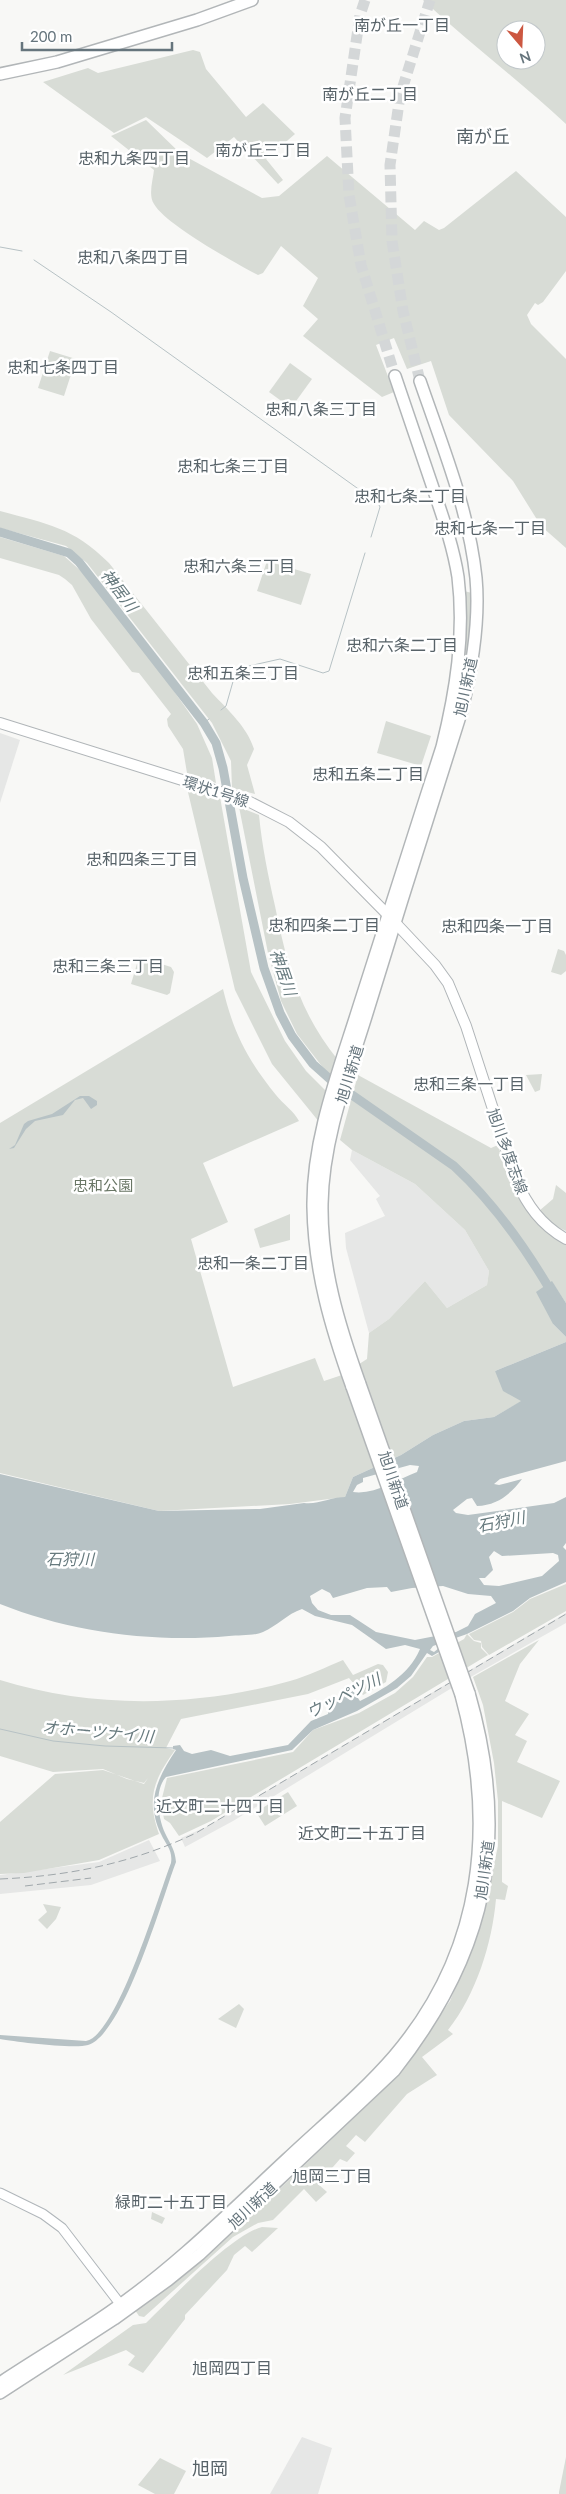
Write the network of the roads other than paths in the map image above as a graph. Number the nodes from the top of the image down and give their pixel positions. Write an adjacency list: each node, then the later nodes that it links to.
1 (232, 0): 3 (highway)
2 (252, 0): 4 (highway)
3 (0, 67)
4 (0, 74)
5 (395, 376): 8 (highway, 旭川新道)
6 (420, 381): 8 (highway, 旭川新道)
7 (0, 723): 8 (main road, 環状1号線)
8 (391, 919): 9 (main road, 旭川多度志線); 11 (highway, 旭川新道, bridge)
9 (566, 1239)
10 (0, 2193): 11 (main road)
11 (123, 2308): 12 (highway, 旭川新道); 13 (highway, 旭川新道)
12 (0, 2383)
13 (0, 2393)

